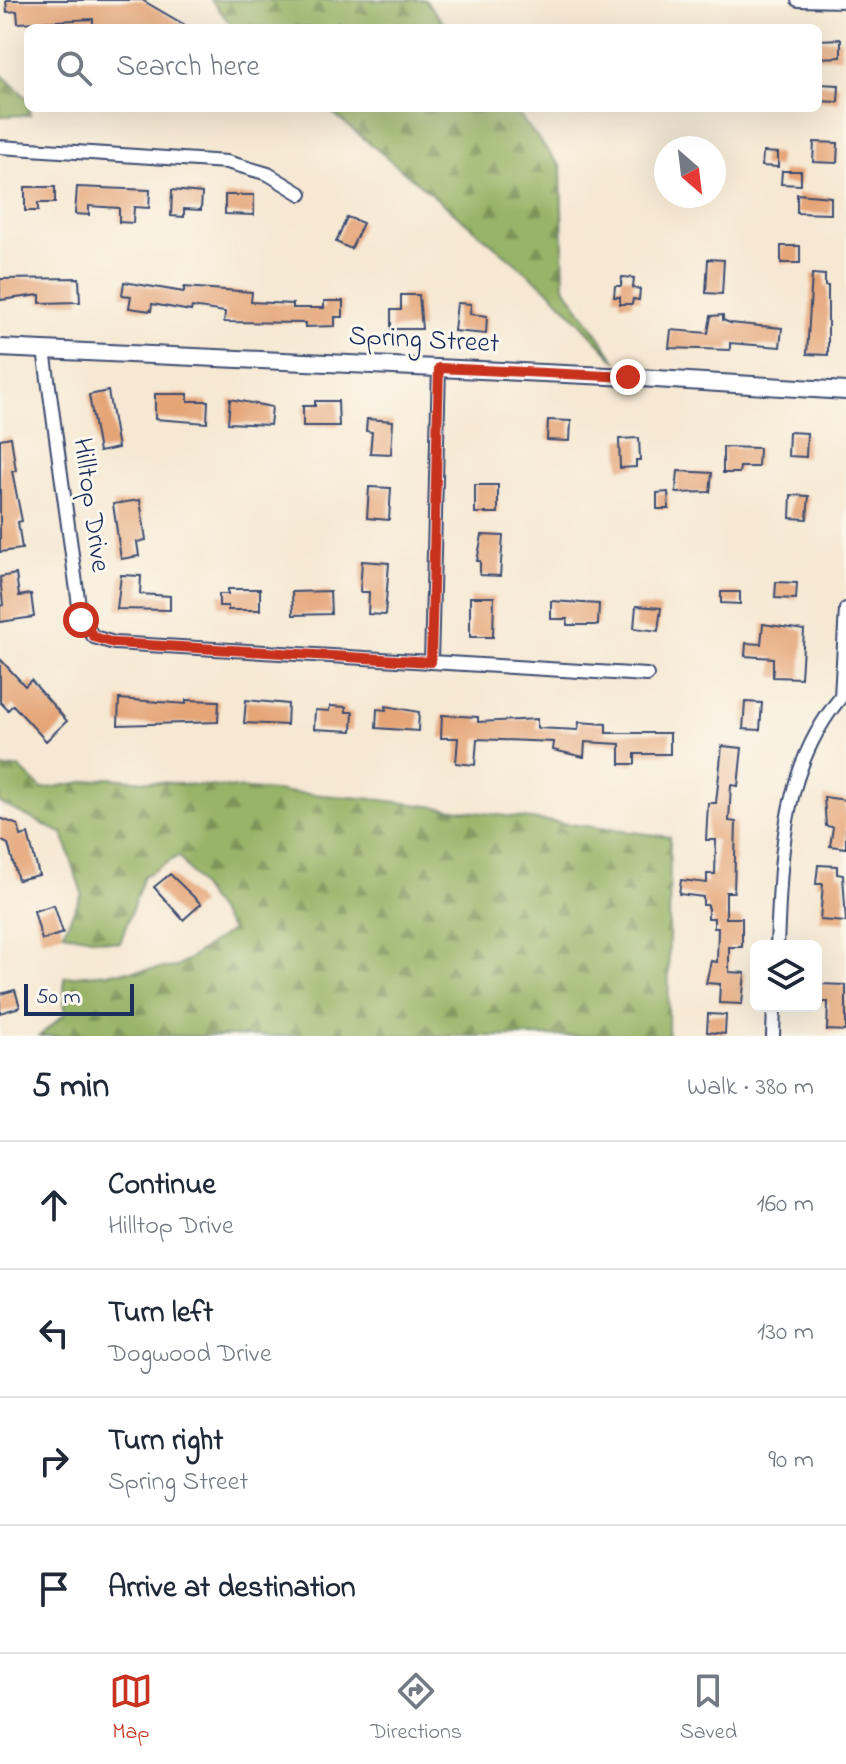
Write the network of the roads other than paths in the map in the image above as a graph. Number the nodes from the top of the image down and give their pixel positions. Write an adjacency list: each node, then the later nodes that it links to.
1 (798, 0): 2 (street)
2 (846, 1)
3 (0, 147): 4 (street)
4 (301, 194)
5 (0, 348): 6 (street, Spring Street)
6 (44, 350): 7 (street, Spring Street); 10 (street, Hilltop Drive)
7 (439, 368): 8 (street, Spring Street); 10 (street)
8 (846, 391)
9 (846, 609): 12 (street)
10 (431, 662): 11 (street, Hilltop Drive)
11 (647, 675)
12 (844, 697): 13 (street)
13 (777, 940)
14 (774, 1012): 15 (street)
15 (773, 1036)

